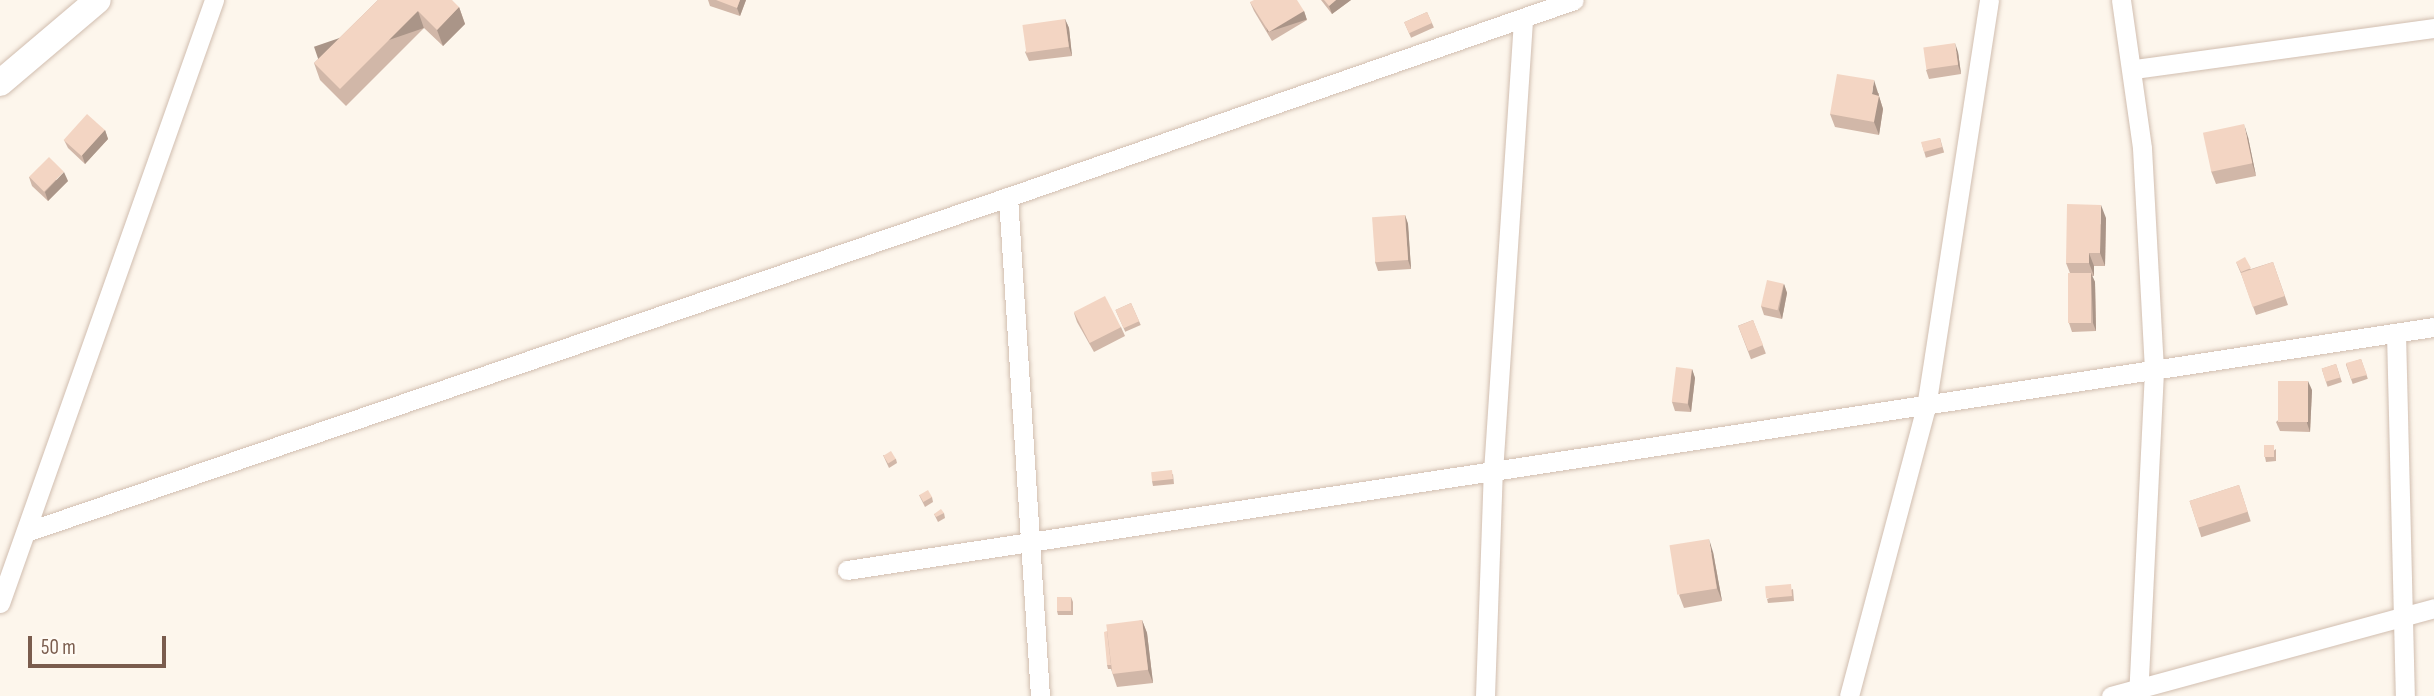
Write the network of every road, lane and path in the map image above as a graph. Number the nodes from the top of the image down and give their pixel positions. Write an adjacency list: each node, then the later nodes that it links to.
1 (98, 0): 9 (street)
2 (214, 0): 16 (street)
3 (1574, 0): 6 (street)
4 (1989, 0): 14 (street)
5 (2120, 0): 8 (street)
6 (1523, 18): 10 (street); 15 (street)
7 (2434, 28): 8 (street)
8 (2134, 69): 13 (street)
9 (0, 83)
10 (1008, 197): 16 (street); 17 (street)
11 (2434, 327): 12 (street)
12 (2396, 333): 13 (street); 21 (street)
13 (2154, 371): 14 (street); 22 (street)
14 (1926, 407): 15 (street); 25 (street)
15 (1493, 472): 17 (street); 24 (street)
16 (26, 532): 19 (street)
17 (1030, 542): 18 (street); 23 (street)
18 (848, 570)
19 (0, 603)
20 (2434, 608): 21 (street)
21 (2401, 619): 22 (street); 27 (street)
22 (2138, 693): 26 (street)
23 (1040, 696)
24 (1485, 696)
25 (1849, 696)
26 (2111, 696)
27 (2405, 696)

